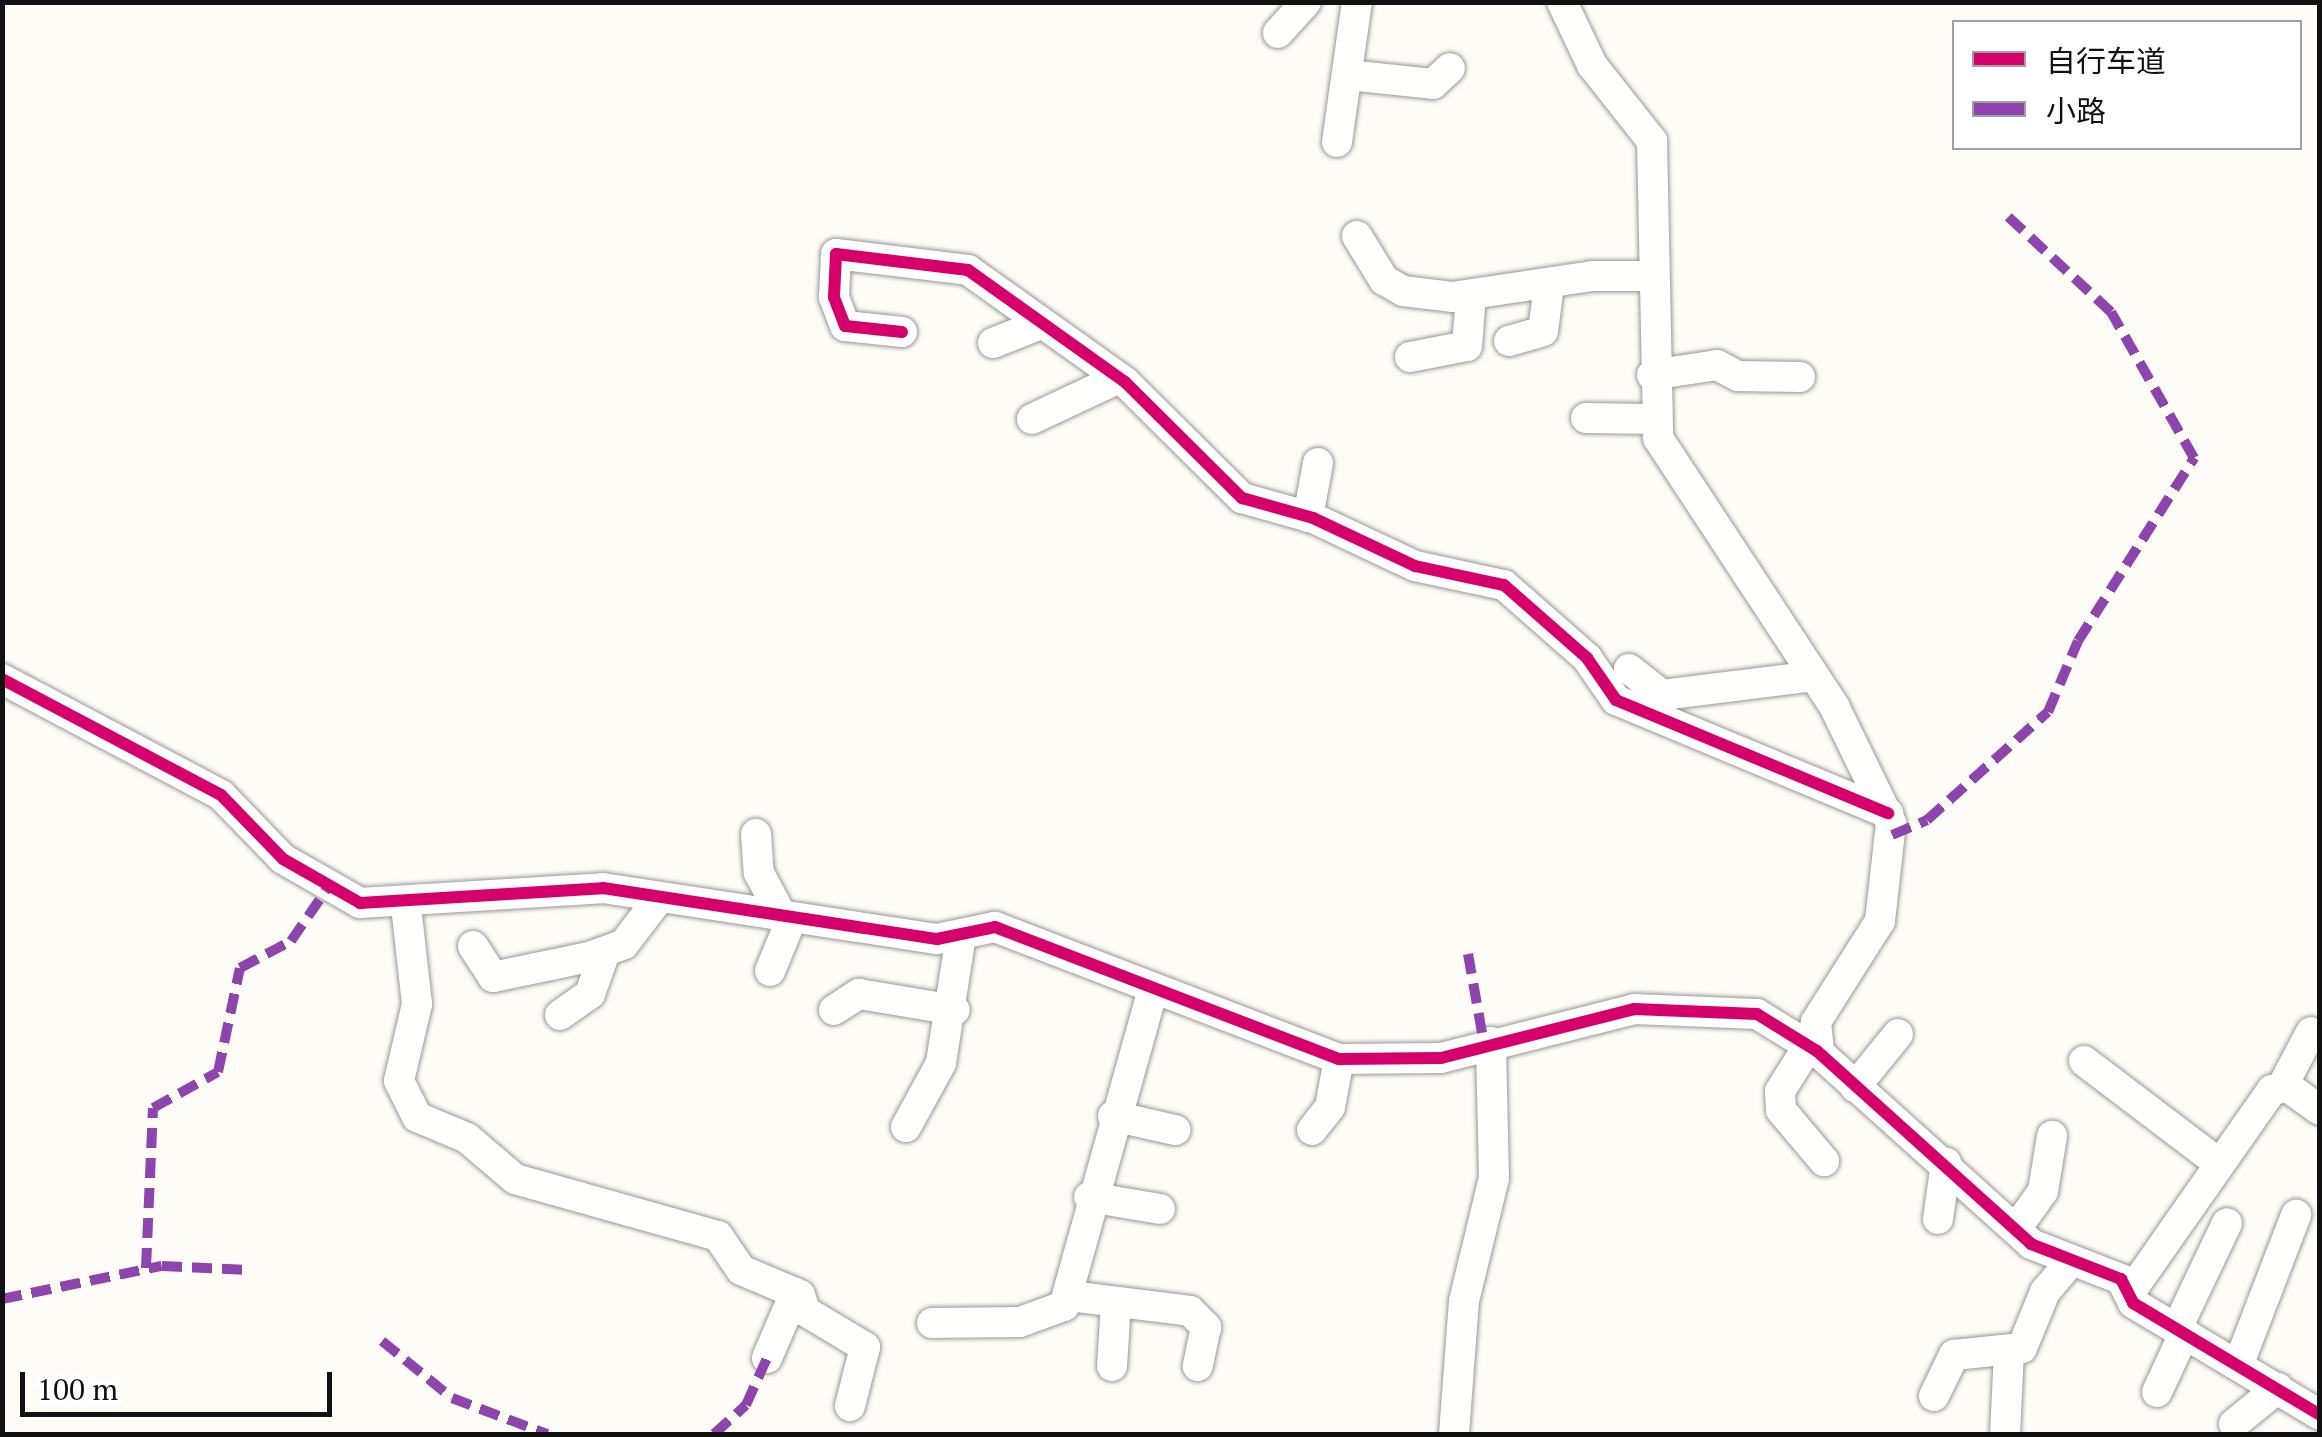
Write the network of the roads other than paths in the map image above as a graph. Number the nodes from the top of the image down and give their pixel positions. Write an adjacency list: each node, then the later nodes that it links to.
1 (1306, 2): 4 (street)
2 (1357, 2): 6 (street)
3 (1569, 6): 9 (street)
4 (1278, 33)
5 (1450, 68): 6 (street)
6 (1348, 76): 7 (street)
7 (1338, 142)
8 (1357, 236): 11 (street)
9 (1654, 276): 10 (street); 17 (street)
10 (1549, 284): 11 (street); 14 (street)
11 (1471, 295): 16 (street)
12 (1036, 326): 13 (street); 15 (street); 18 (street)
13 (902, 332)
14 (1510, 341)
15 (993, 343)
16 (1410, 356)
17 (1652, 376): 19 (street); 22 (street)
18 (1119, 378): 21 (street); 24 (street)
19 (1800, 378)
20 (1586, 418): 22 (street)
21 (1032, 419)
22 (1653, 420): 26 (street)
23 (1318, 463): 24 (street)
24 (1308, 517): 28 (street)
25 (1628, 669): 26 (street)
26 (1814, 676): 28 (street)
27 (2, 679): 31 (street)
28 (1888, 814): 44 (street)
29 (756, 834): 32 (street)
30 (660, 896): 31 (street); 32 (street); 35 (street)
31 (406, 906): 65 (street)
32 (787, 917): 33 (street); 36 (street)
33 (961, 936): 37 (street); 39 (street)
34 (473, 946): 35 (street)
35 (605, 952): 40 (street)
36 (770, 971)
37 (1152, 992): 45 (street); 50 (street)
38 (834, 1010): 39 (street)
39 (955, 1010): 51 (street)
40 (560, 1014)
41 (2311, 1032): 47 (street)
42 (1898, 1034): 48 (street)
43 (1491, 1042): 44 (street); 45 (street); 83 (street)
44 (1814, 1049): 48 (street); 55 (street)
45 (1340, 1058): 53 (street)
46 (2084, 1061): 56 (street)
47 (2282, 1087): 49 (street); 56 (street)
48 (1854, 1088): 57 (street)
49 (2320, 1110)
50 (1113, 1116): 52 (street); 58 (street)
51 (906, 1127)
52 (1175, 1130)
53 (1312, 1130)
54 (2052, 1136): 63 (street)
55 (1824, 1161)
56 (2217, 1162): 67 (street)
57 (1946, 1163): 61 (street); 63 (street)
58 (1090, 1197): 59 (street); 68 (street)
59 (1160, 1209)
60 (2296, 1215): 74 (street)
61 (1938, 1219)
62 (2227, 1222): 71 (street)
63 (2016, 1229): 64 (street)
64 (2062, 1258): 66 (street); 67 (street); 72 (street)
65 (795, 1292): 73 (street); 80 (street)
66 (2020, 1294)
67 (2129, 1294): 71 (street)
68 (1070, 1296): 69 (street); 70 (street)
69 (1116, 1304): 75 (street); 76 (street)
70 (932, 1322)
71 (2180, 1330): 74 (street); 78 (street)
72 (2010, 1350): 79 (street); 84 (street)
73 (768, 1358)
74 (2239, 1363): 77 (street)
75 (1112, 1366)
76 (1198, 1366)
77 (2278, 1388): 81 (street); 82 (street)
78 (2156, 1392)
79 (1934, 1396)
80 (850, 1406)
81 (2320, 1415)
82 (2234, 1424)
83 (1454, 1434)
84 (2005, 1434)

